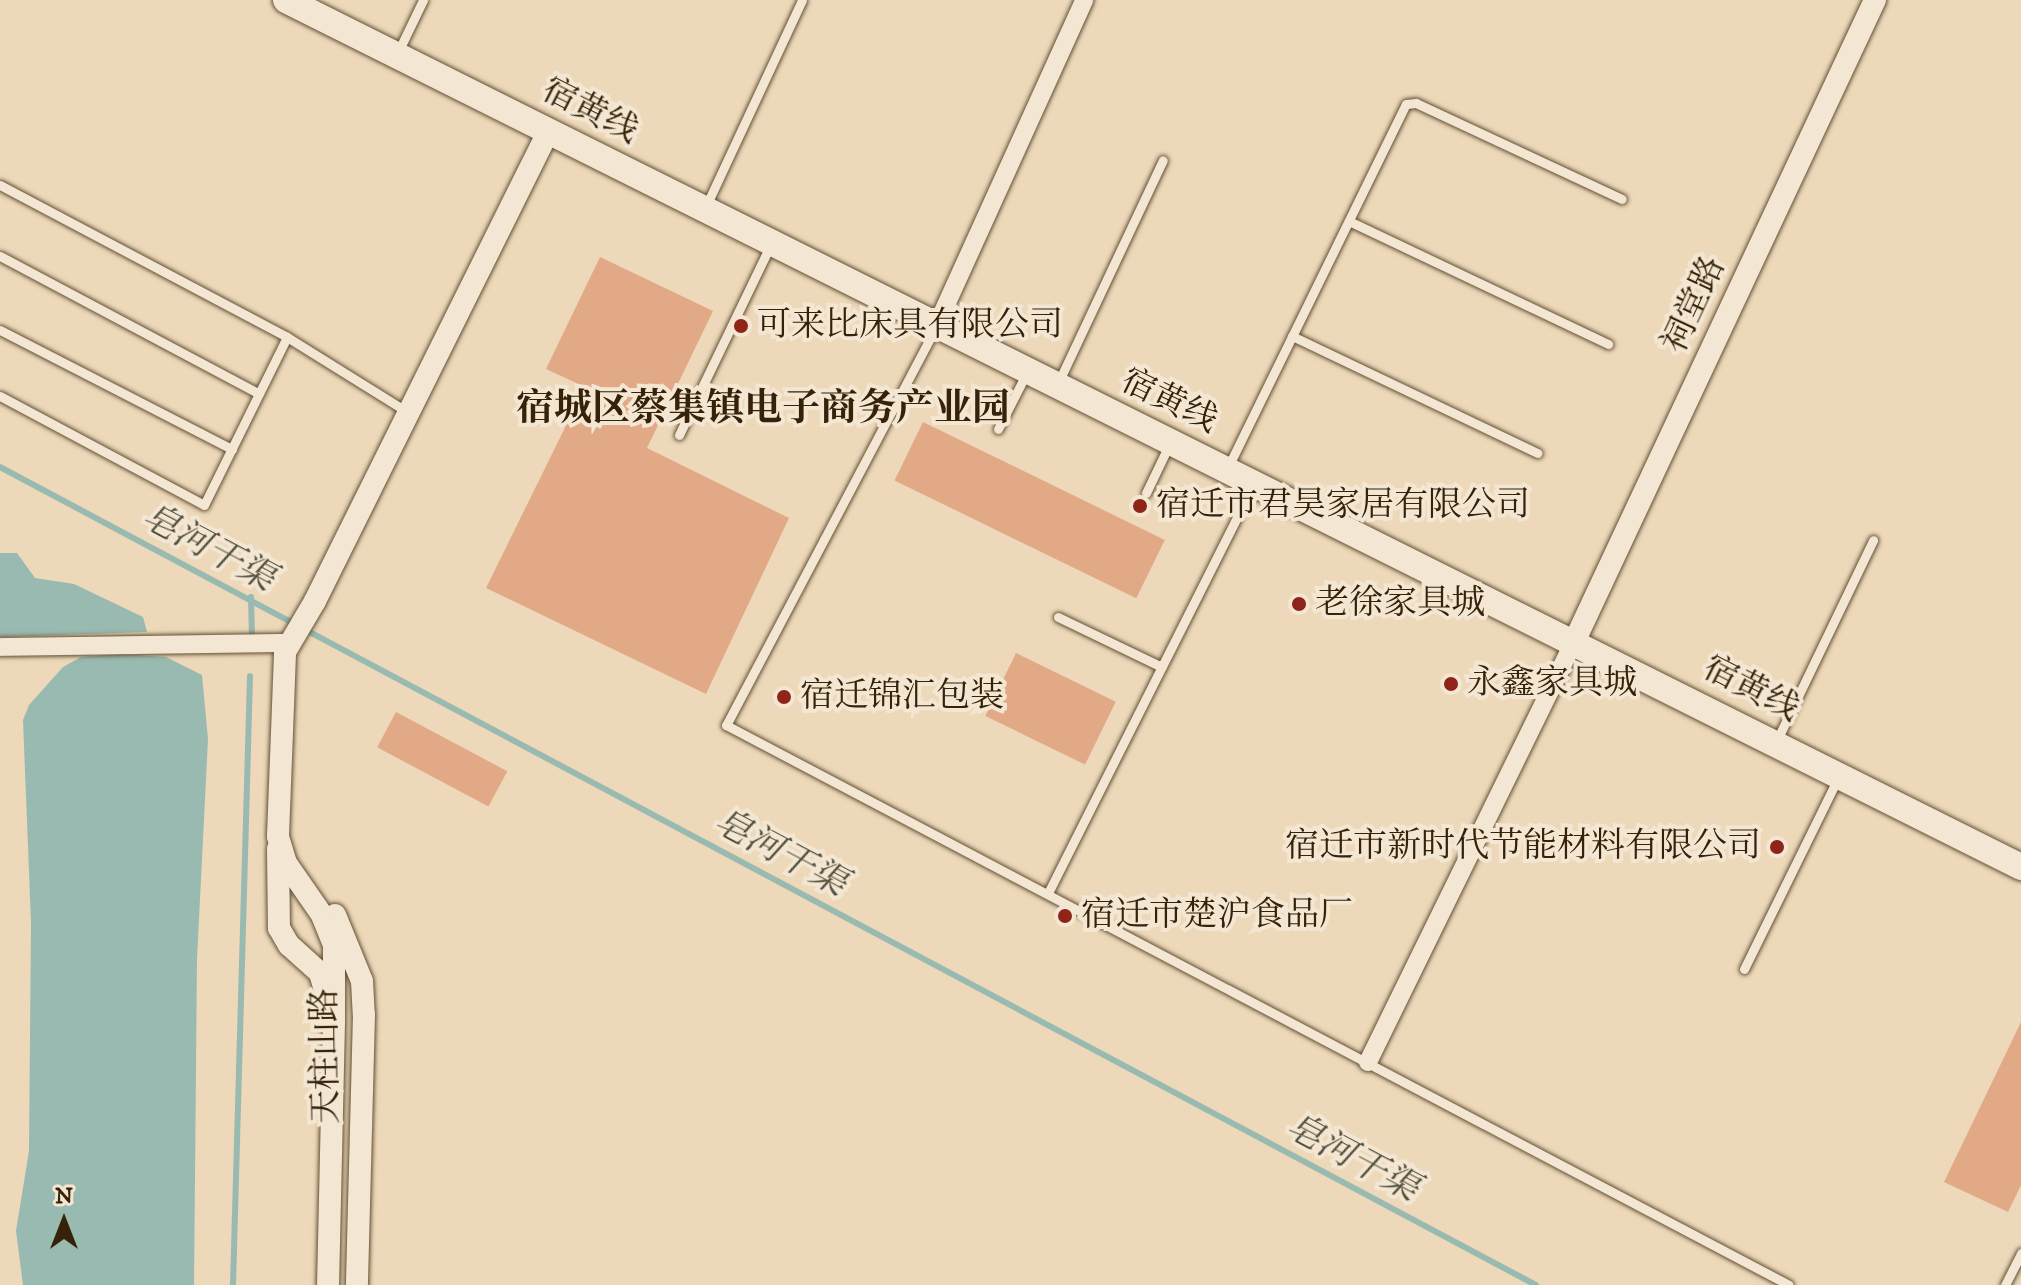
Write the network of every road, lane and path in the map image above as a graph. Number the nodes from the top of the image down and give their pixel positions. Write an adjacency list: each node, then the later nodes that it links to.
1 (288, 0): 6 (main road, 宿黄线)
2 (423, 0): 6 (lane)
3 (802, 0): 11 (lane)
4 (1084, 0): 15 (street)
5 (1875, 0): 36 (street, 祠堂路)
6 (396, 55): 7 (main road, 宿黄线)
7 (549, 130): 11 (main road, 宿黄线); 24 (street)
8 (1163, 160): 21 (lane)
9 (0, 185): 18 (lane)
10 (1622, 199): 12 (lane)
11 (705, 209): 13 (main road, 宿黄线)
12 (1349, 221): 17 (lane); 19 (lane)
13 (771, 243): 15 (main road, 宿黄线); 26 (lane)
14 (0, 256): 22 (lane)
15 (936, 327): 20 (main road, 宿黄线); 43 (lane)
16 (0, 330): 28 (lane)
17 (1292, 336): 29 (lane); 30 (lane)
18 (287, 337): 22 (lane); 24 (lane)
19 (1608, 344)
20 (1027, 372): 21 (main road, 宿黄线); 25 (lane)
21 (1056, 386): 27 (main road, 宿黄线)
22 (259, 394): 28 (lane)
23 (0, 396): 28 (lane)
24 (409, 413): 35 (street)
25 (998, 429)
26 (679, 435)
27 (1171, 442): 30 (main road, 宿黄线); 32 (lane)
28 (232, 449)
29 (1537, 453)
30 (1227, 470): 31 (main road, 宿黄线)
31 (1254, 483): 36 (main road, 宿黄线); 38 (lane)
32 (1146, 493)
33 (1873, 540): 39 (lane)
34 (1058, 617): 38 (lane)
35 (290, 640): 37 (street); 41 (street)
36 (1575, 640): 39 (main road, 宿黄线); 46 (street)
37 (0, 647)
38 (1162, 667): 43 (lane)
39 (1776, 742): 40 (main road, 宿黄线)
40 (1840, 775): 42 (main road, 宿黄线); 44 (lane)
41 (278, 836): 45 (street); 45 (street, 天柱山路); 49 (street, 天柱山路)
42 (2021, 867)
43 (1048, 893): 46 (lane)
44 (1744, 969)
45 (334, 1022): 48 (street, 天柱山路)
46 (1368, 1062): 50 (lane)
47 (2021, 1253): 51 (lane)
48 (328, 1285)
49 (357, 1285)
50 (1789, 1285)
51 (2005, 1285)

